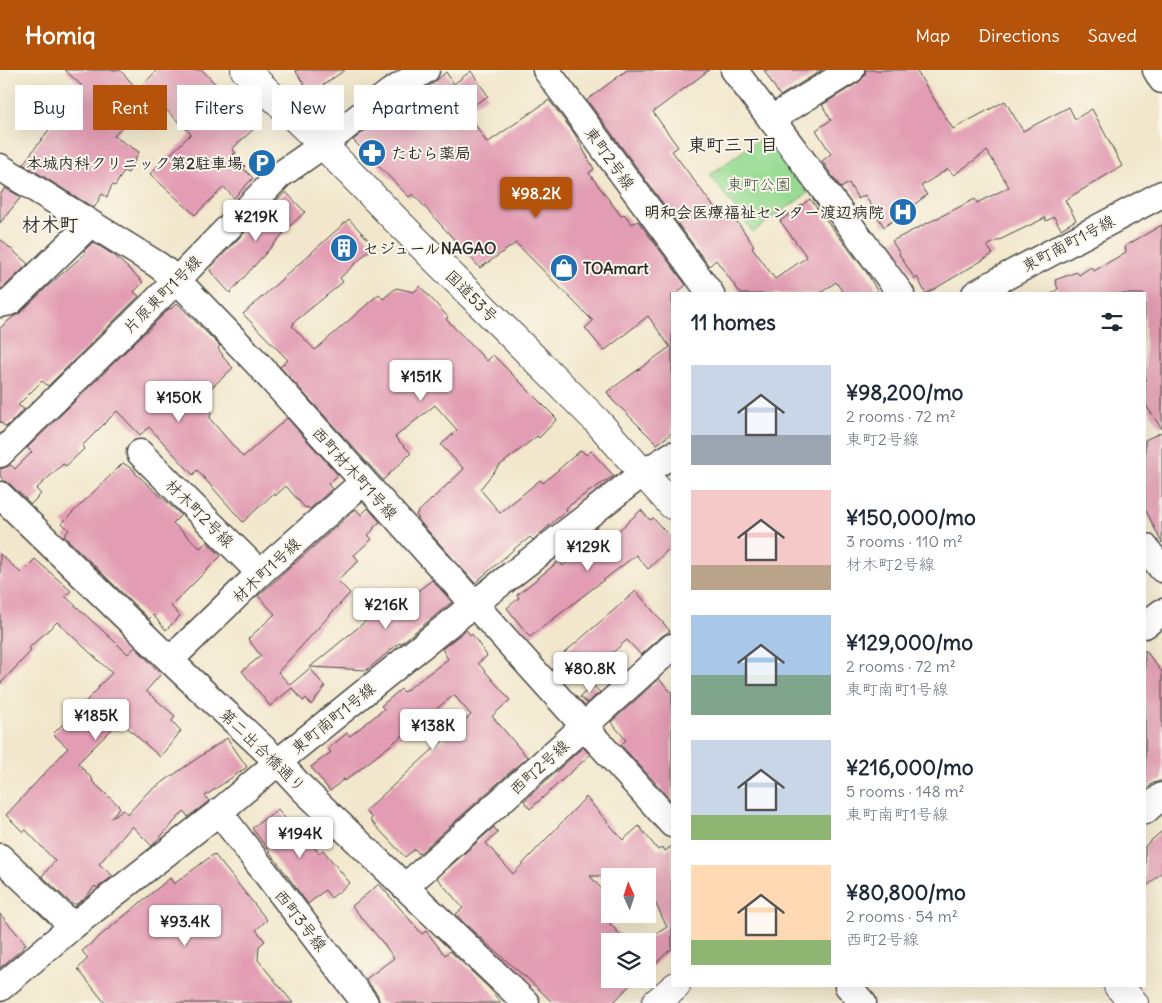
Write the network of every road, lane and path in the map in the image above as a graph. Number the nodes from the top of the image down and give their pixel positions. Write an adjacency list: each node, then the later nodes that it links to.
1 (245, 70): 9 (main road, 国道53号)
2 (426, 70): 9 (street, 片原東町1号線)
3 (546, 70): 14 (street, 東町2号線)
4 (734, 70): 8 (street)
5 (851, 70): 8 (street)
6 (1156, 70): 7 (street)
7 (1162, 80)
8 (771, 119): 15 (street)
9 (323, 145): 13 (street, 片原東町1号線); 21 (main road, 国道53号)
10 (0, 167): 12 (street, 西町材木町1号線)
11 (1162, 194): 16 (street, 東町南町1号線)
12 (90, 224): 13 (street, 西町材木町1号線); 17 (street)
13 (177, 280): 19 (street, 片原東町1号線); 22 (street, 西町材木町1号線)
14 (710, 292)
15 (900, 292)
16 (979, 292)
17 (0, 304)
18 (140, 453): 27 (street, 材木町2号線)
19 (0, 454)
20 (671, 456): 21 (street, 東町南町1号線)
21 (643, 473): 24 (main road, 国道53号); 28 (street, 東町南町1号線)
22 (363, 482): 27 (street, 材木町1号線); 28 (street, 西町材木町1号線)
23 (0, 495): 32 (street, 第二出合橋通り)
24 (671, 504)
25 (1146, 547): 26 (street)
26 (1162, 569)
27 (260, 573): 32 (street, 材木町1号線)
28 (474, 604): 33 (street, 西町材木町1号線); 34 (street, 東町南町1号線)
29 (1162, 612): 30 (street)
30 (1146, 624)
31 (671, 648): 33 (street, 西町2号線)
32 (170, 660): 34 (street, 第二出合橋通り)
33 (584, 726): 38 (street, 西町材木町1号線); 40 (street, 西町2号線)
34 (278, 762): 37 (street, 東町南町1号線); 40 (street, 第二出合橋通り)
35 (1162, 796): 36 (street)
36 (1146, 810)
37 (219, 812): 41 (street, 東町南町1号線); 46 (street, 西町3号線)
38 (671, 823)
39 (0, 857): 41 (street)
40 (405, 887): 47 (street, 第二出合橋通り)
41 (73, 926): 45 (street, 東町南町1号線)
42 (675, 987): 48 (main road)
43 (849, 987): 49 (street)
44 (1119, 987): 50 (main road)
45 (0, 988)
46 (365, 1003)
47 (526, 1003)
48 (656, 1003)
49 (863, 1003)
50 (1134, 1003)

